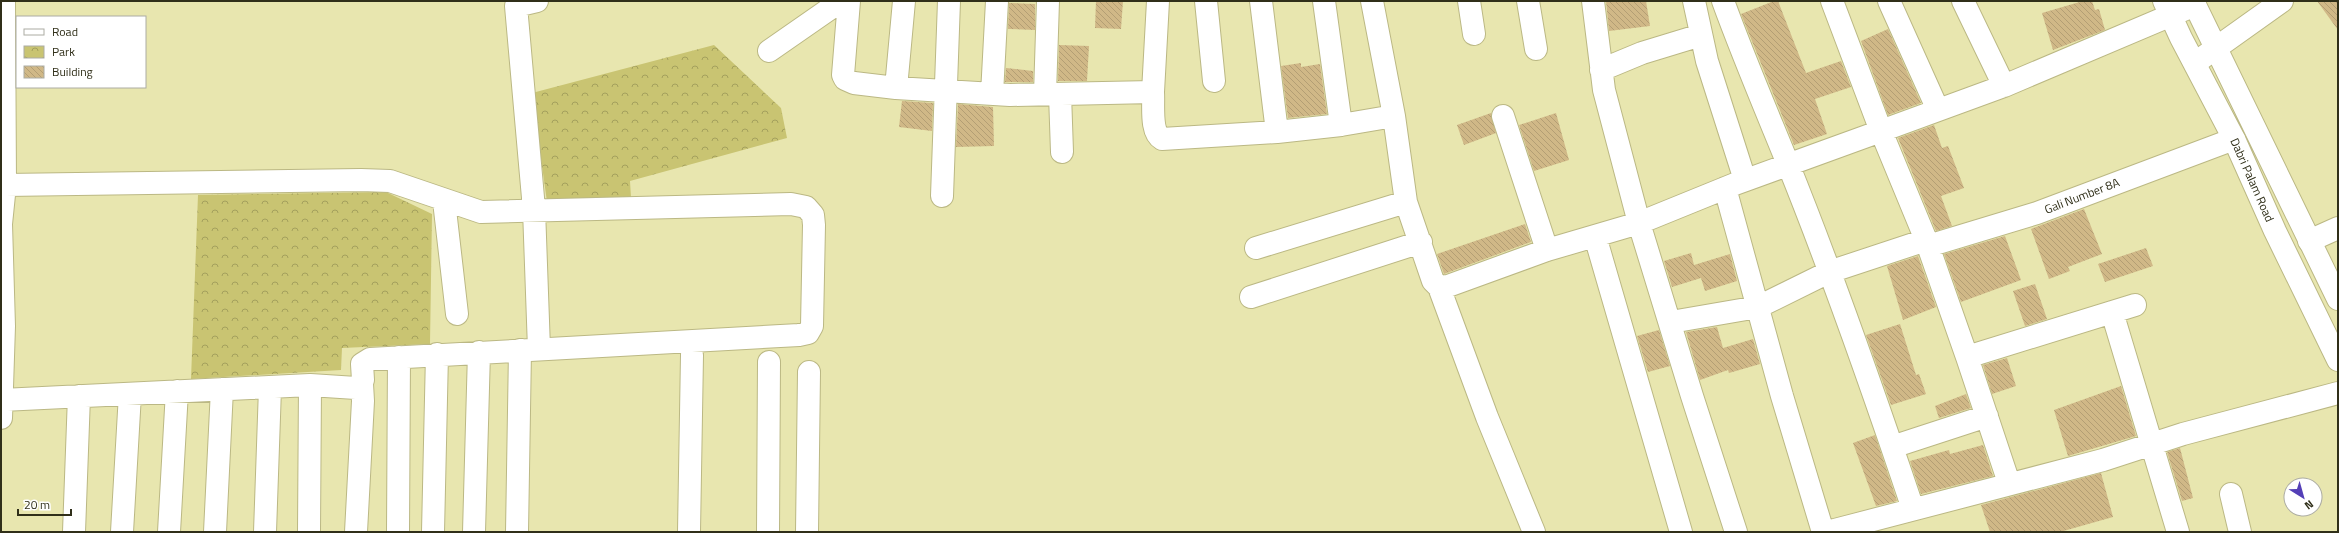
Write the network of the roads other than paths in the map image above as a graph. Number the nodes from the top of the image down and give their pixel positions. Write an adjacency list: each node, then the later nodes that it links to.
1 (4, 1): 50 (street)
2 (537, 1): 24 (street)
3 (841, 1): 30 (street)
4 (848, 1): 35 (street)
5 (904, 1): 35 (street)
6 (949, 1): 36 (street)
7 (997, 1): 38 (street)
8 (1048, 1): 39 (street)
9 (1158, 1): 37 (street)
10 (1206, 1): 33 (street)
11 (1260, 1): 45 (street)
12 (1324, 1): 43 (street)
13 (1372, 1): 41 (street)
14 (1469, 1): 26 (street)
15 (1528, 1): 28 (street)
16 (1593, 1): 32 (street)
17 (1694, 1): 27 (street)
18 (1723, 1): 48 (street)
19 (1832, 1): 44 (street)
20 (1889, 1): 40 (street)
21 (1963, 1): 34 (street)
22 (2282, 1): 29 (street)
23 (2194, 3): 25 (street); 29 (street, Dabri Palam Road)
24 (515, 4): 54 (street)
25 (2168, 8): 31 (street, Dabri Palam Road); 34 (street)
26 (1474, 34)
27 (1701, 35): 32 (street); 49 (street)
28 (1536, 49)
29 (2216, 49): 31 (street); 58 (street, Dabri Palam Road)
30 (769, 51)
31 (2195, 63): 46 (street, Dabri Palam Road)
32 (1602, 70): 55 (street)
33 (1214, 81)
34 (2004, 86): 40 (street)
35 (896, 88): 36 (street)
36 (945, 91): 38 (street); 51 (street)
37 (1153, 92): 39 (street); 45 (street)
38 (992, 94): 39 (street)
39 (1053, 94): 47 (street)
40 (1938, 110): 44 (street)
41 (1394, 116): 43 (street); 53 (street)
42 (1503, 116): 62 (street)
43 (1341, 125): 45 (street)
44 (1881, 131): 48 (street); 60 (street)
45 (1277, 132)
46 (2234, 139): 60 (street, Gali Number 8A); 79 (street, Dabri Palam Road)
47 (1062, 152)
48 (1788, 164): 49 (street); 64 (street)
49 (1735, 184): 55 (street); 69 (street)
50 (5, 185): 52 (street); 63 (street)
51 (942, 196)
52 (444, 201): 54 (street); 71 (street)
53 (1406, 202): 59 (street); 61 (street)
54 (534, 209): 73 (street); 73 (street)
55 (1639, 223): 57 (street); 72 (street)
56 (2338, 228): 58 (street)
57 (1595, 236): 62 (street); 112 (street)
58 (2309, 241): 67 (street, Dabri Palam Road)
59 (1421, 242): 65 (street); 66 (street)
60 (1927, 243): 64 (street, Gali Number 8A); 78 (street)
61 (1256, 248)
62 (1547, 250): 65 (street)
63 (1, 251): 90 (street)
64 (1828, 272): 69 (street, Gali Number 8A); 93 (street)
65 (1439, 287): 111 (street)
66 (1251, 297)
67 (2338, 299)
68 (2135, 305): 70 (street)
69 (1758, 307): 72 (street, Gali Number 8A); 114 (street)
70 (2112, 312): 78 (street); 92 (street)
71 (457, 314)
72 (1671, 322): 113 (street)
73 (529, 349): 74 (street); 107 (street)
74 (479, 352): 75 (street); 106 (street)
75 (437, 354): 77 (street); 105 (street)
76 (692, 355): 108 (street)
77 (399, 357): 82 (street); 104 (street)
78 (1967, 357): 91 (street)
79 (2338, 360)
80 (769, 362): 109 (street)
81 (809, 372): 110 (street)
82 (362, 384): 83 (street); 103 (street)
83 (310, 385): 84 (street); 102 (street)
84 (270, 388): 85 (street); 101 (street)
85 (222, 389): 86 (street); 100 (street)
86 (177, 391): 88 (street); 99 (street)
87 (2338, 393): 92 (street)
88 (130, 394): 89 (street); 98 (street)
89 (79, 396): 90 (street); 97 (street)
90 (2, 409)
91 (1987, 416): 93 (street); 94 (street)
92 (2151, 443): 94 (street); 116 (street)
93 (1892, 447): 96 (street)
94 (2009, 483): 96 (street)
95 (2231, 494): 117 (street)
96 (1913, 509): 115 (street)
97 (74, 532)
98 (122, 532)
99 (169, 532)
100 (215, 532)
101 (265, 532)
102 (309, 532)
103 (356, 532)
104 (398, 532)
105 (434, 532)
106 (474, 532)
107 (517, 532)
108 (689, 532)
109 (768, 532)
110 (807, 532)
111 (1534, 532)
112 (1681, 532)
113 (1736, 532)
114 (1823, 532)
115 (1827, 532)
116 (2178, 532)
117 (2240, 532)

